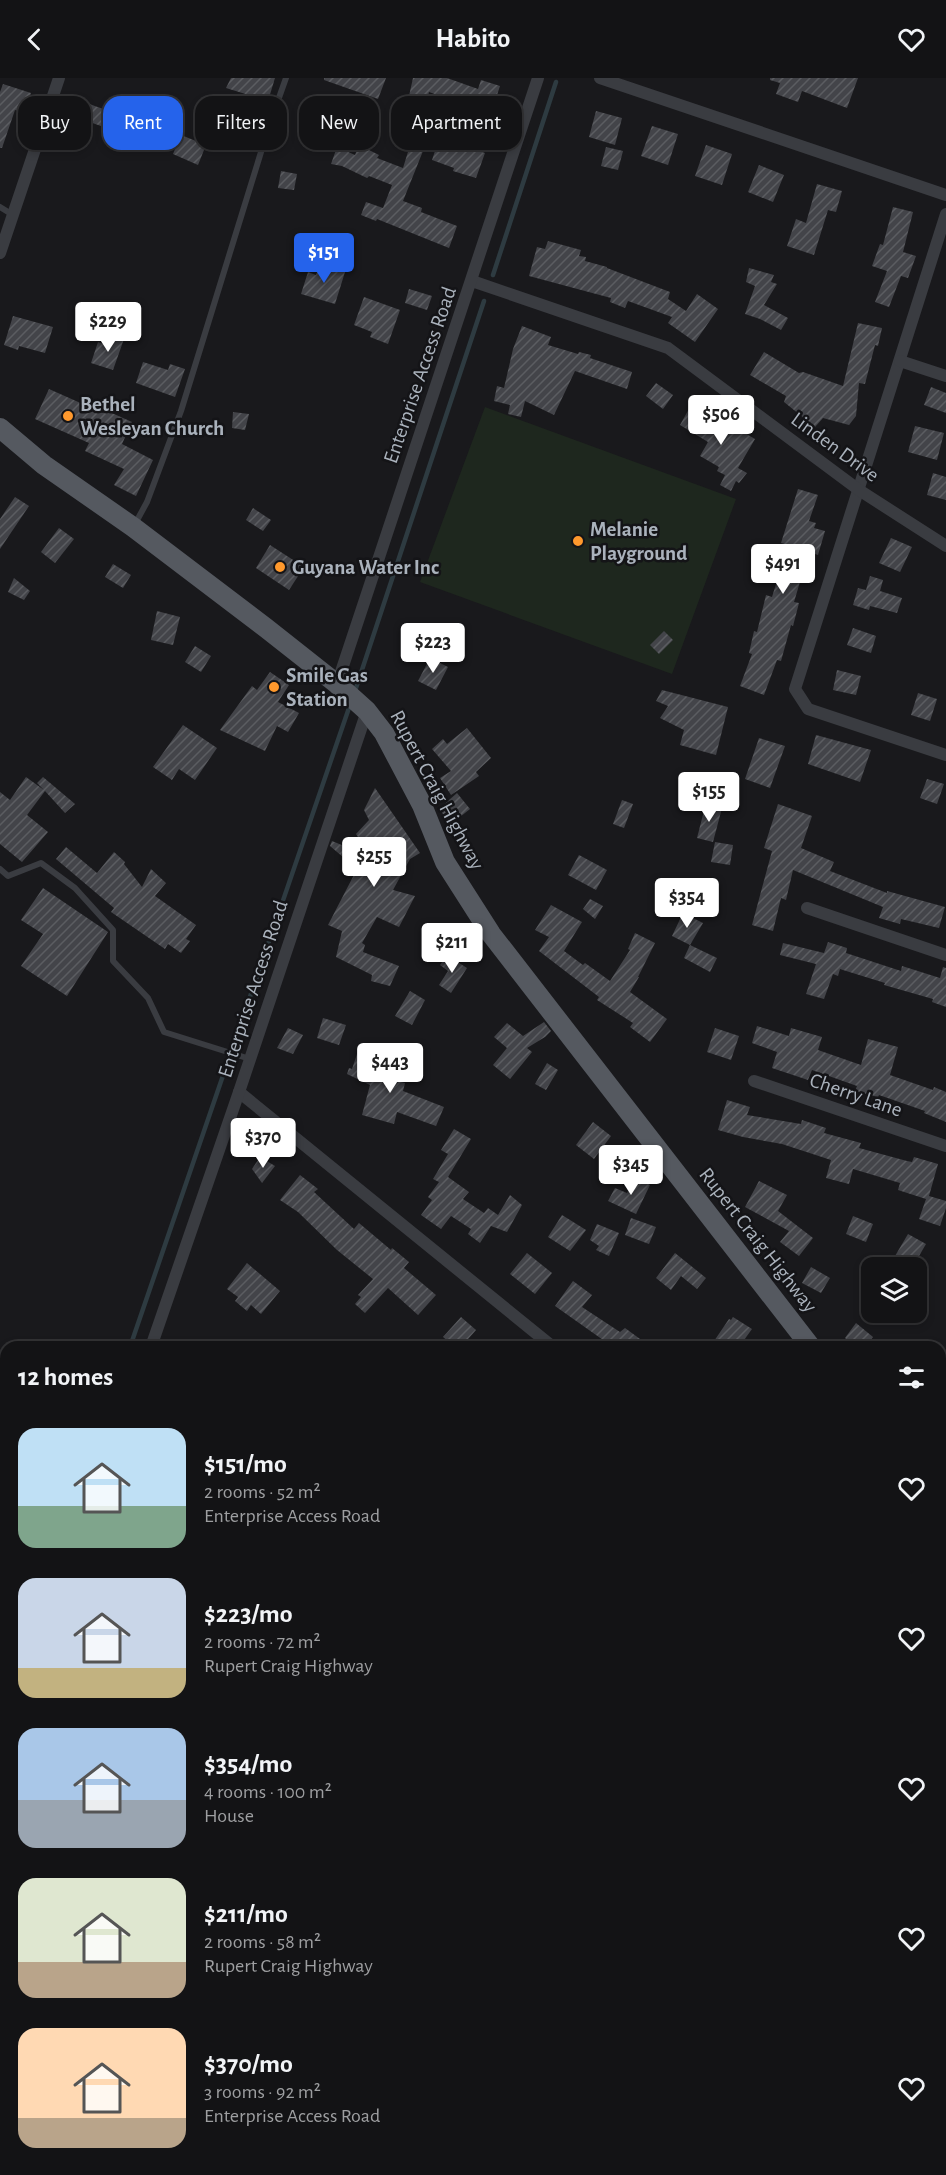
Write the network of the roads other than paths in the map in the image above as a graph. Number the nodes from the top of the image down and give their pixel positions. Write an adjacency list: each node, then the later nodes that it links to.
1 (59, 78): 8 (street)
2 (286, 78): 15 (lane)
3 (538, 78): 10 (street, Enterprise Access Road)
4 (600, 78): 5 (street)
5 (946, 195)
6 (0, 207): 8 (lane)
7 (946, 214): 11 (street)
8 (13, 216): 9 (street)
9 (0, 254)
10 (472, 281): 14 (street, Linden Drive); 17 (street, Enterprise Access Road)
11 (900, 361): 12 (street); 14 (street)
12 (946, 376)
13 (0, 428): 15 (main road, Rupert Craig Highway)
14 (859, 490): 16 (street, Linden Drive); 19 (street)
15 (133, 528): 17 (main road, Rupert Craig Highway)
16 (946, 546)
17 (337, 684): 18 (main road, Rupert Craig Highway)
18 (367, 711): 23 (street, Enterprise Access Road); 29 (main road, Rupert Craig Highway)
19 (946, 755)
20 (0, 868): 23 (lane)
21 (807, 908): 22 (street)
22 (946, 955)
23 (250, 1059): 25 (street, Enterprise Access Road)
24 (754, 1081): 26 (street, Cherry Lane)
25 (239, 1092): 27 (street, Enterprise Access Road); 28 (street)
26 (946, 1146)
27 (153, 1341)
28 (546, 1341)
29 (806, 1341)

